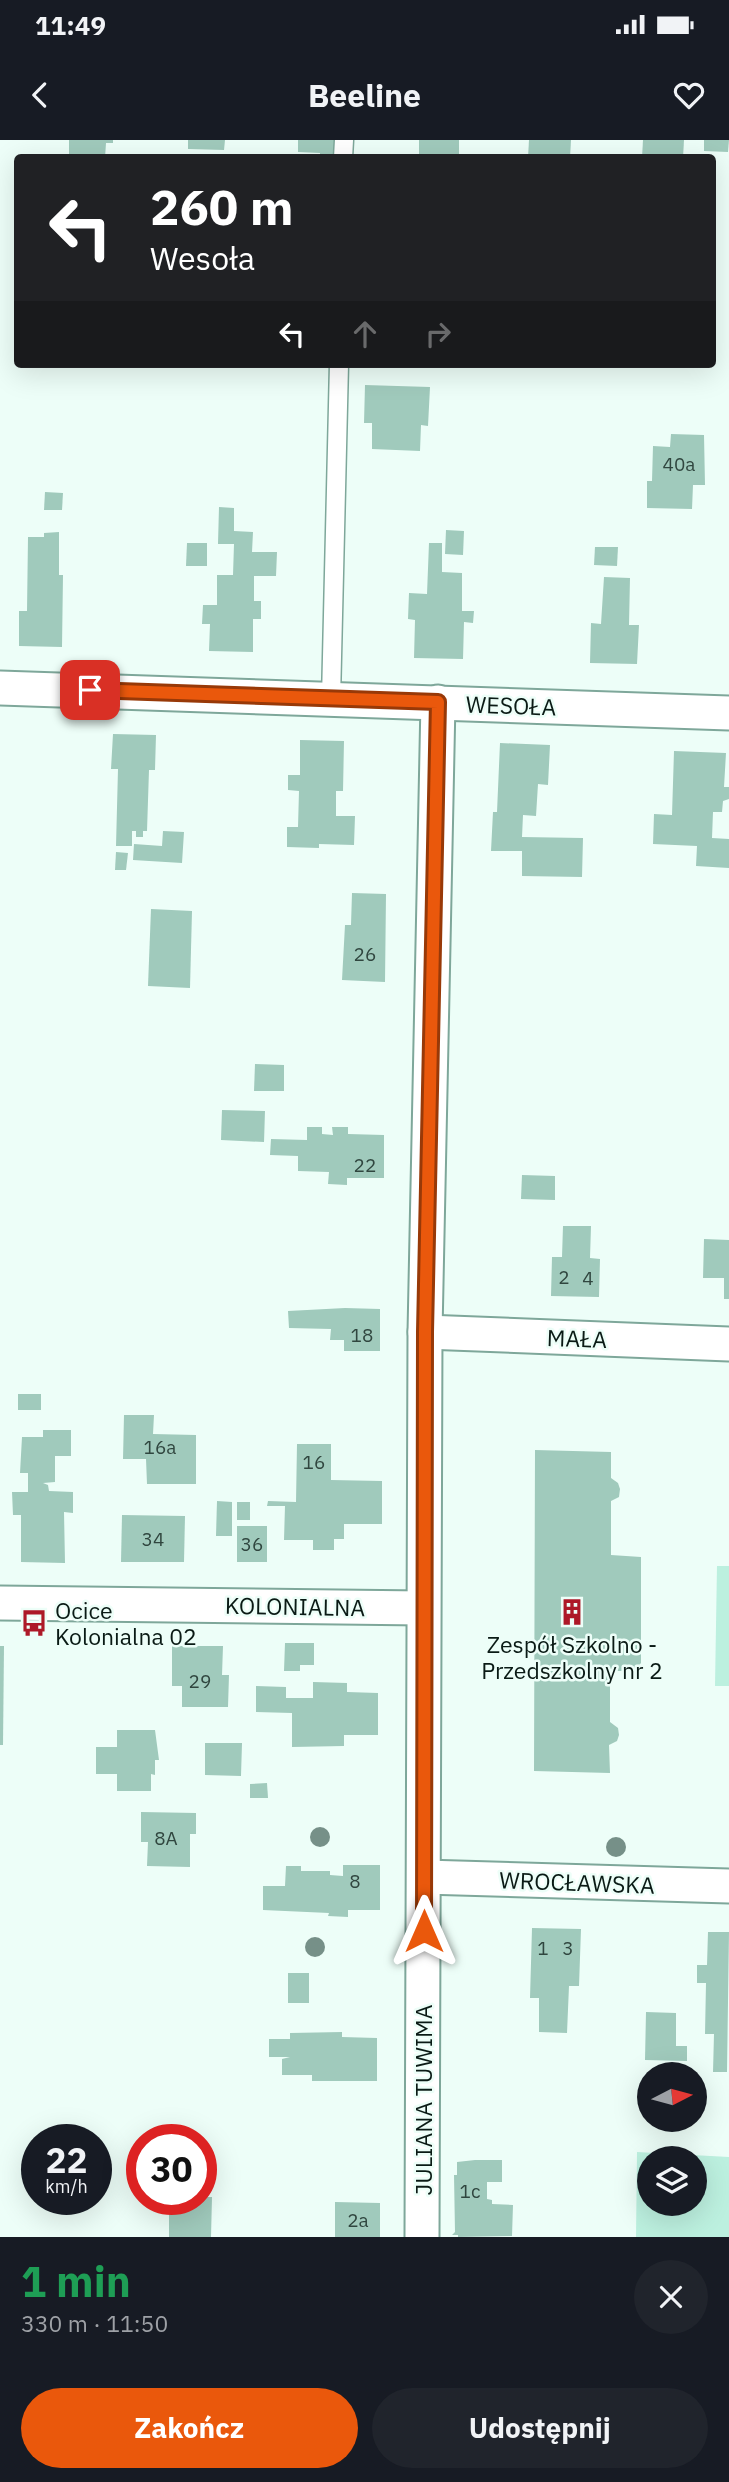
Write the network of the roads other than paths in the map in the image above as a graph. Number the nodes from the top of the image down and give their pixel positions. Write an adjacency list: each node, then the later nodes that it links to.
1 (339, 368): 3 (lane)
2 (0, 688): 3 (street, WESOŁA)
3 (331, 699): 4 (street, WESOŁA)
4 (438, 702): 5 (street, WESOŁA); 6 (street, JULIANA TUWIMA)
5 (729, 713)
6 (425, 1332): 7 (street, MAŁA); 9 (street, JULIANA TUWIMA)
7 (729, 1344)
8 (0, 1603): 9 (street, KOLONIALNA)
9 (423, 1608): 10 (street, JULIANA TUWIMA)
10 (424, 1877): 11 (street, WROCŁAWSKA); 12 (street, JULIANA TUWIMA)
11 (729, 1886)
12 (422, 2237)

